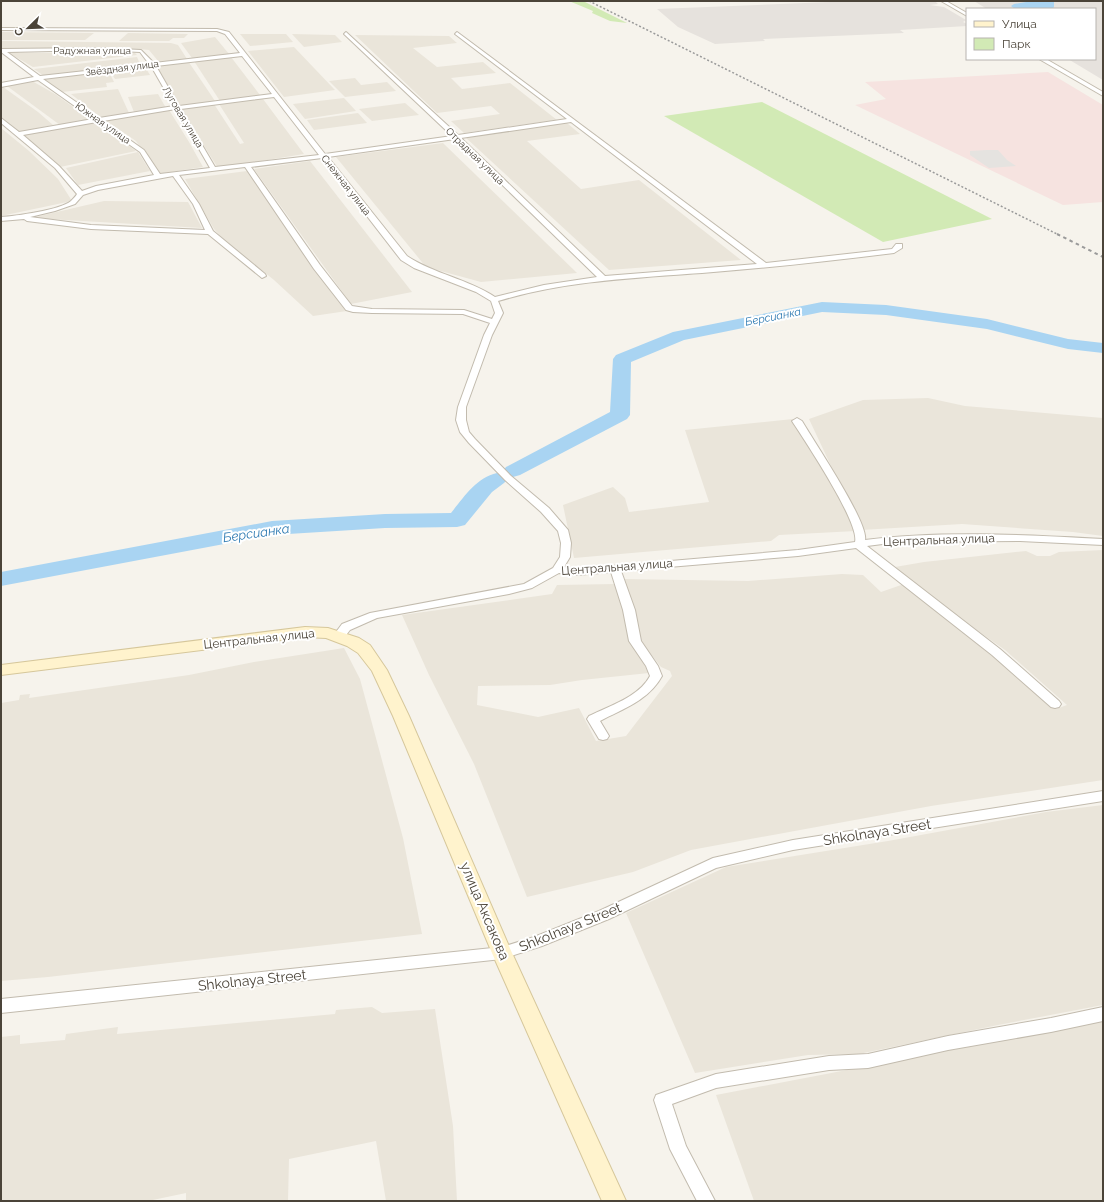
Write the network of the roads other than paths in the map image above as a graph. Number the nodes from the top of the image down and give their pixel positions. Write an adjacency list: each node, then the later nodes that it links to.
1 (943, 1): 2 (street)
2 (966, 14)
3 (1, 29): 7 (street, Снежная улица)
4 (346, 33): 19 (street, Отрадная улица)
5 (457, 33): 17 (street)
6 (2, 51): 9 (street, Радужная улица); 10 (street, Южная улица)
7 (244, 54): 9 (street, Звёздная улица); 13 (street, Снежная улица)
8 (1044, 60): 12 (street)
9 (152, 64): 10 (street, Звёздная улица); 14 (street, Луговая улица)
10 (40, 78): 11 (street, Звёздная улица); 15 (street, Южная улица)
11 (1, 85)
12 (1103, 94)
13 (276, 95): 14 (street); 20 (street, Снежная улица)
14 (177, 108): 15 (street); 22 (street, Луговая улица)
15 (97, 119): 18 (street); 24 (street, Южная улица)
16 (1, 120): 18 (street)
17 (572, 120): 19 (street); 30 (street)
18 (19, 134): 25 (street)
19 (455, 136): 20 (street); 32 (street, Отрадная улица)
20 (323, 156): 21 (street); 33 (street, Снежная улица)
21 (247, 166): 22 (street); 34 (street)
22 (214, 170): 23 (street)
23 (176, 174): 24 (street); 28 (street)
24 (158, 176): 25 (street)
25 (81, 194): 26 (street)
26 (18, 218): 27 (street); 28 (street)
27 (1, 219)
28 (210, 232): 31 (street)
29 (899, 246): 30 (street)
30 (765, 266): 32 (street)
31 (262, 276)
32 (604, 279): 33 (street)
33 (494, 300): 34 (street)
34 (494, 322): 39 (street)
35 (797, 421): 37 (street)
36 (1103, 542): 37 (street, Центральная улица)
37 (859, 545): 38 (street, Центральная улица); 42 (street)
38 (615, 569): 39 (street, Центральная улица); 43 (street)
39 (557, 570): 40 (street, Центральная улица)
40 (339, 636): 41 (street, Центральная улица); 45 (street, улица Аксакова)
41 (1, 670)
42 (1055, 704)
43 (603, 736)
44 (1103, 796): 45 (street, Shkolnaya Street)
45 (502, 953): 46 (street, Shkolnaya Street); 48 (street, улица Аксакова)
46 (1, 1006)
47 (1103, 1014): 49 (street)
48 (614, 1201)
49 (706, 1201)

